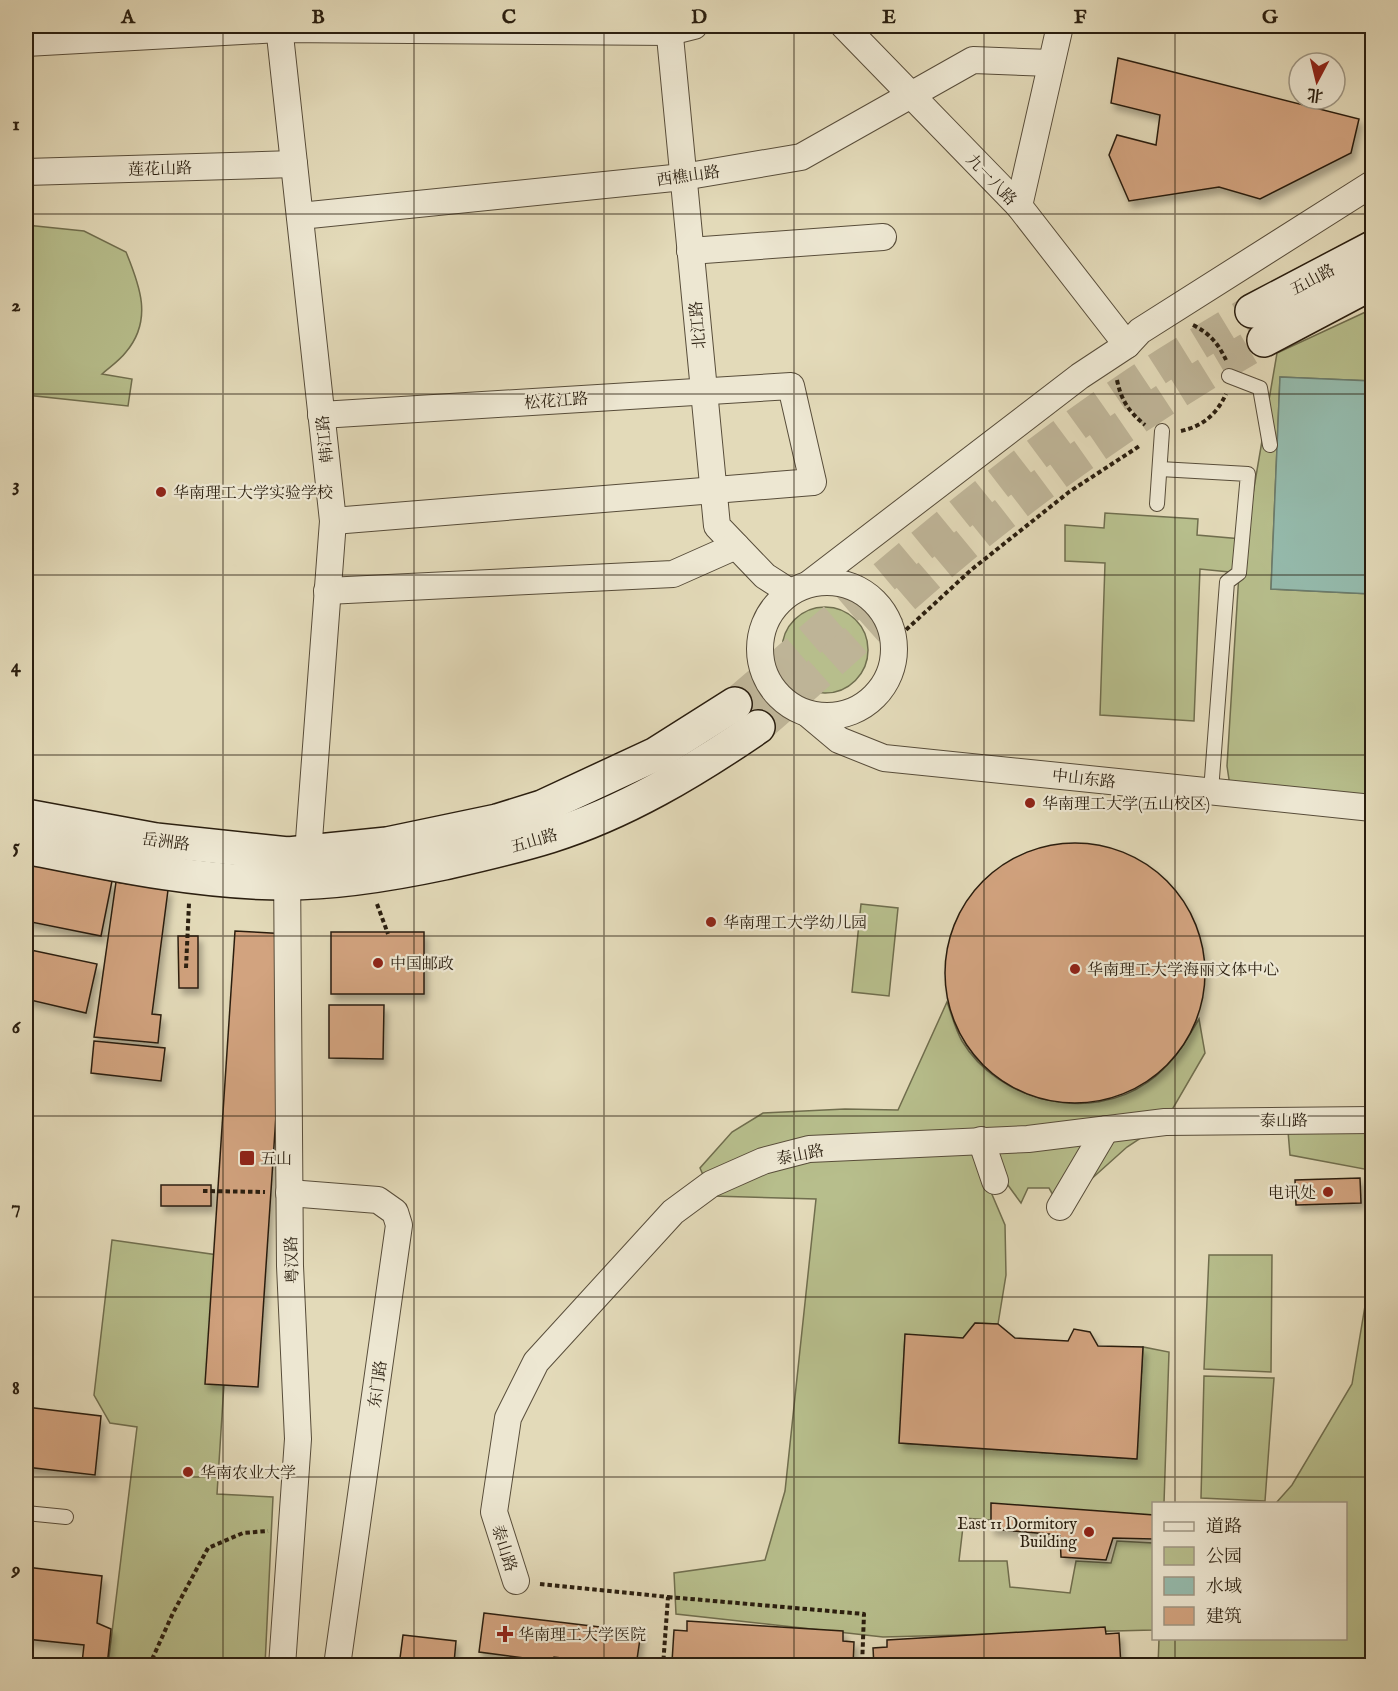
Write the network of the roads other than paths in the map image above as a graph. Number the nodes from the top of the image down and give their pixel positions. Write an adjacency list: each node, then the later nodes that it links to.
1 (694, 26): 5 (street)
2 (844, 26): 8 (street, 九一八路)
3 (1060, 26): 7 (street)
4 (279, 27): 5 (street); 6 (street); 9 (street, 韩江路)
5 (669, 29): 11 (street, 北江路)
6 (26, 43)
7 (1051, 63): 8 (street, 西樵山路); 13 (street)
8 (911, 95): 11 (street, 西樵山路); 13 (street, 九一八路)
9 (294, 164): 10 (street, 莲花山路); 14 (street, 韩江路)
10 (26, 172)
11 (683, 177): 14 (street, 西樵山路); 17 (street, 北江路)
12 (1372, 184): 19 (street)
13 (1019, 206): 19 (street, 九一八路)
14 (300, 216): 22 (street, 韩江路)
15 (883, 237): 17 (street)
16 (1372, 248): 18 (main road, 五山路)
17 (690, 251): 21 (street, 北江路)
18 (1372, 283)
19 (1127, 345): 30 (street)
20 (1229, 376): 24 (lane)
21 (704, 391): 22 (street, 松花江路); 26 (street, 北江路); 26 (street, 松花江路)
22 (321, 415): 28 (street, 韩江路)
23 (1162, 431): 25 (lane)
24 (1270, 445)
25 (1160, 469): 27 (lane); 34 (lane)
26 (713, 491): 28 (street); 29 (street, 北江路)
27 (1157, 504)
28 (333, 521): 31 (street, 韩江路)
29 (736, 546): 30 (street, 北江路); 31 (street)
30 (800, 588): 32 (street); 32 (street)
31 (327, 591): 38 (street, 韩江路)
32 (808, 714): 34 (street, 中山东路)
33 (747, 715): 38 (main road, 五山路)
34 (1211, 791): 35 (street, 中山东路)
35 (1372, 808)
36 (26, 816): 38 (main road, 岳洲路)
37 (26, 847): 38 (main road, 岳洲路)
38 (294, 863): 43 (street, 粤汉路)
39 (1372, 1120): 40 (street, 泰山路)
40 (1106, 1129): 41 (street, 泰山路); 44 (street)
41 (981, 1140): 42 (street); 47 (street, 泰山路)
42 (995, 1181)
43 (289, 1193): 48 (street, 粤汉路); 49 (street, 东门路)
44 (1060, 1207)
45 (26, 1513): 46 (lane)
46 (66, 1517)
47 (516, 1581)
48 (282, 1665)
49 (337, 1665)

